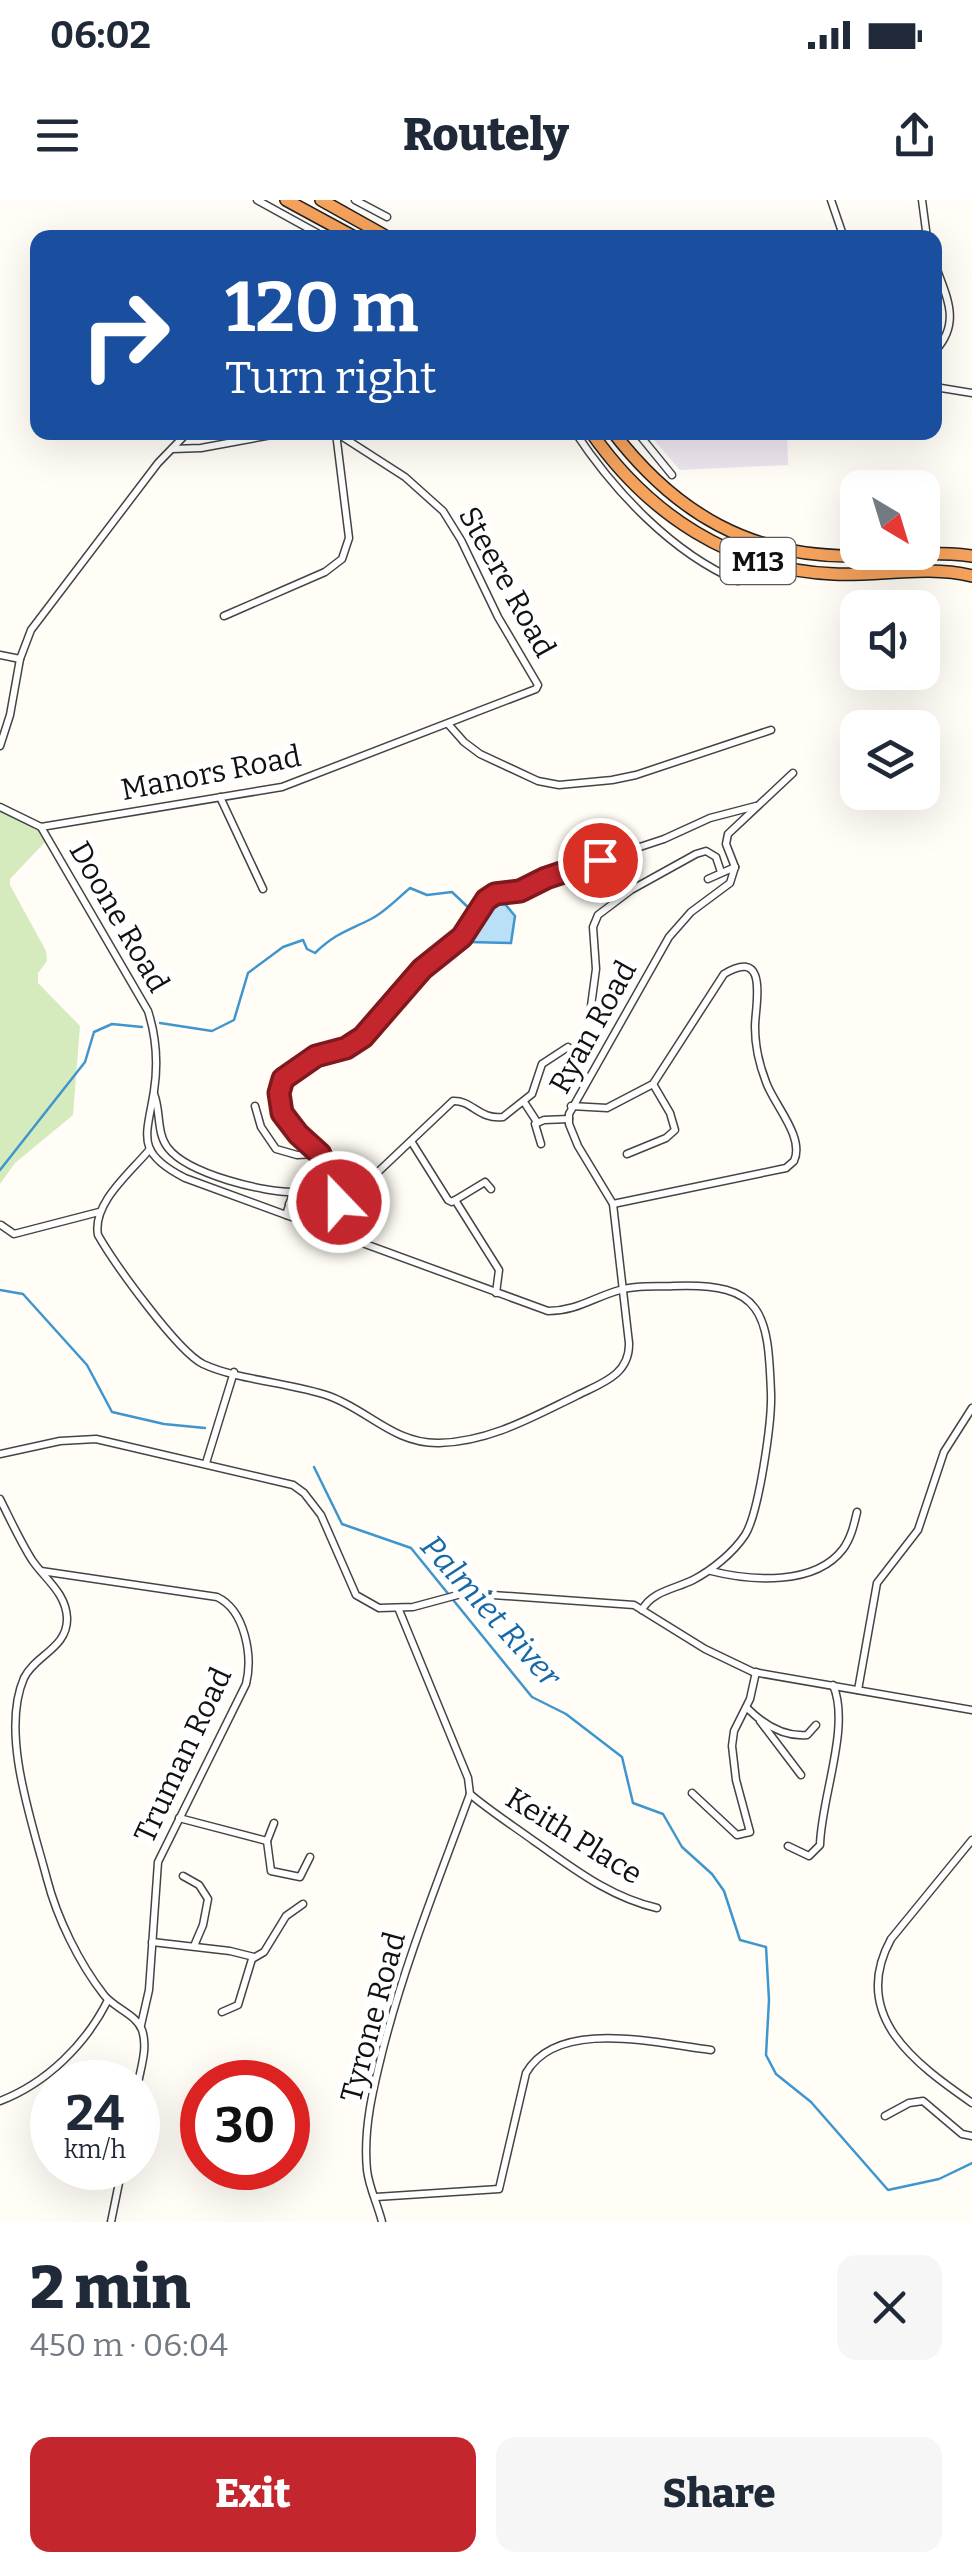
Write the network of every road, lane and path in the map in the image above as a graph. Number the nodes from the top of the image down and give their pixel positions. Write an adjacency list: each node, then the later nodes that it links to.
1 (258, 200): 8 (street)
2 (286, 200): 9 (highway)
3 (321, 200): 10 (highway)
4 (355, 200): 7 (street)
5 (831, 200): 11 (street)
6 (922, 200): 12 (street)
7 (387, 217)
8 (312, 230)
9 (341, 230)
10 (375, 230)
11 (841, 230)
12 (926, 230)
13 (942, 286): 14 (street)
14 (942, 341)
15 (942, 388): 16 (street)
16 (972, 393)
17 (180, 440): 25 (street)
18 (244, 440): 25 (street)
19 (337, 440): 30 (street)
20 (347, 440): 33 (street, Steere Road)
21 (581, 440): 29 (street)
22 (597, 440): 28 (highway, M13)
23 (619, 440): 27 (highway, M13)
24 (644, 440): 26 (street)
25 (171, 448): 32 (street)
26 (672, 474)
27 (972, 556)
28 (972, 576)
29 (738, 581)
30 (224, 616)
31 (0, 655): 32 (street)
32 (20, 659): 36 (street)
33 (538, 687): 34 (street, Manors Road)
34 (449, 725): 35 (street); 38 (street, Manors Road)
35 (771, 730)
36 (0, 746)
37 (793, 773): 39 (street)
38 (220, 797): 41 (street, Manors Road); 45 (street)
39 (756, 806): 42 (street); 58 (street)
40 (0, 807): 41 (street)
41 (41, 827): 49 (street, Doone Road)
42 (736, 867): 43 (street); 52 (street, Ryan Road)
43 (721, 872): 44 (street); 46 (street)
44 (708, 879)
45 (264, 889)
46 (591, 1006)
47 (568, 1047): 50 (street)
48 (653, 1084): 52 (street); 59 (street); 65 (street)
49 (154, 1093): 57 (street, Doone Road); 61 (street)
50 (524, 1102): 54 (street); 55 (street)
51 (255, 1106): 58 (street)
52 (571, 1106): 53 (street, Ryan Road)
53 (569, 1120): 54 (street); 65 (street, Ryan Road)
54 (537, 1122): 56 (street)
55 (411, 1141): 62 (street); 63 (street)
56 (542, 1144)
57 (150, 1150): 66 (street); 67 (street)
58 (320, 1154): 62 (street)
59 (626, 1154)
60 (491, 1189): 63 (street)
61 (296, 1192): 62 (street); 64 (street)
62 (340, 1198): 64 (street)
63 (455, 1200): 70 (street)
64 (289, 1204): 67 (street)
65 (613, 1204): 69 (street, Ryan Road)
66 (100, 1212): 68 (street); 71 (street, Ryan Road)
67 (286, 1215): 70 (street)
68 (1, 1225)
69 (621, 1289): 70 (street); 71 (street, Ryan Road); 77 (street)
70 (496, 1292)
71 (234, 1372): 74 (street)
72 (972, 1408): 83 (street)
73 (0, 1454): 74 (street)
74 (206, 1463): 79 (street)
75 (0, 1499): 78 (street)
76 (857, 1512): 77 (street)
77 (710, 1570): 80 (street)
78 (41, 1571): 91 (street, Truman Road); 103 (street)
79 (398, 1610): 80 (street); 90 (street)
80 (642, 1610): 81 (street)
81 (756, 1672): 82 (street); 84 (street)
82 (833, 1684): 83 (street); 95 (street)
83 (858, 1690): 85 (street)
84 (747, 1708): 86 (street); 89 (street)
85 (972, 1710)
86 (759, 1720): 87 (street); 88 (street)
87 (816, 1725)
88 (801, 1776)
89 (692, 1793)
90 (470, 1794): 99 (street, Keith Place); 113 (street, Tyrone Road)
91 (179, 1818): 93 (street); 100 (street, Truman Road)
92 (274, 1822): 93 (street)
93 (267, 1840): 96 (street)
94 (972, 1840): 109 (street)
95 (788, 1846)
96 (310, 1857)
97 (183, 1876): 101 (street, Truman Road)
98 (303, 1904): 102 (street)
99 (657, 1908)
100 (152, 1942): 101 (street); 105 (street, Truman Road)
101 (194, 1946): 102 (street)
102 (254, 1958): 104 (street)
103 (108, 2000): 105 (street); 108 (street)
104 (222, 2012)
105 (140, 2026): 107 (street, Truman Road)
106 (711, 2050): 113 (street)
107 (142, 2060)
108 (0, 2101)
109 (972, 2104)
110 (885, 2116): 111 (street)
111 (972, 2136)
112 (118, 2190): 114 (street)
113 (376, 2197): 115 (street, Tyrone Road)
114 (111, 2222)
115 (382, 2222)

